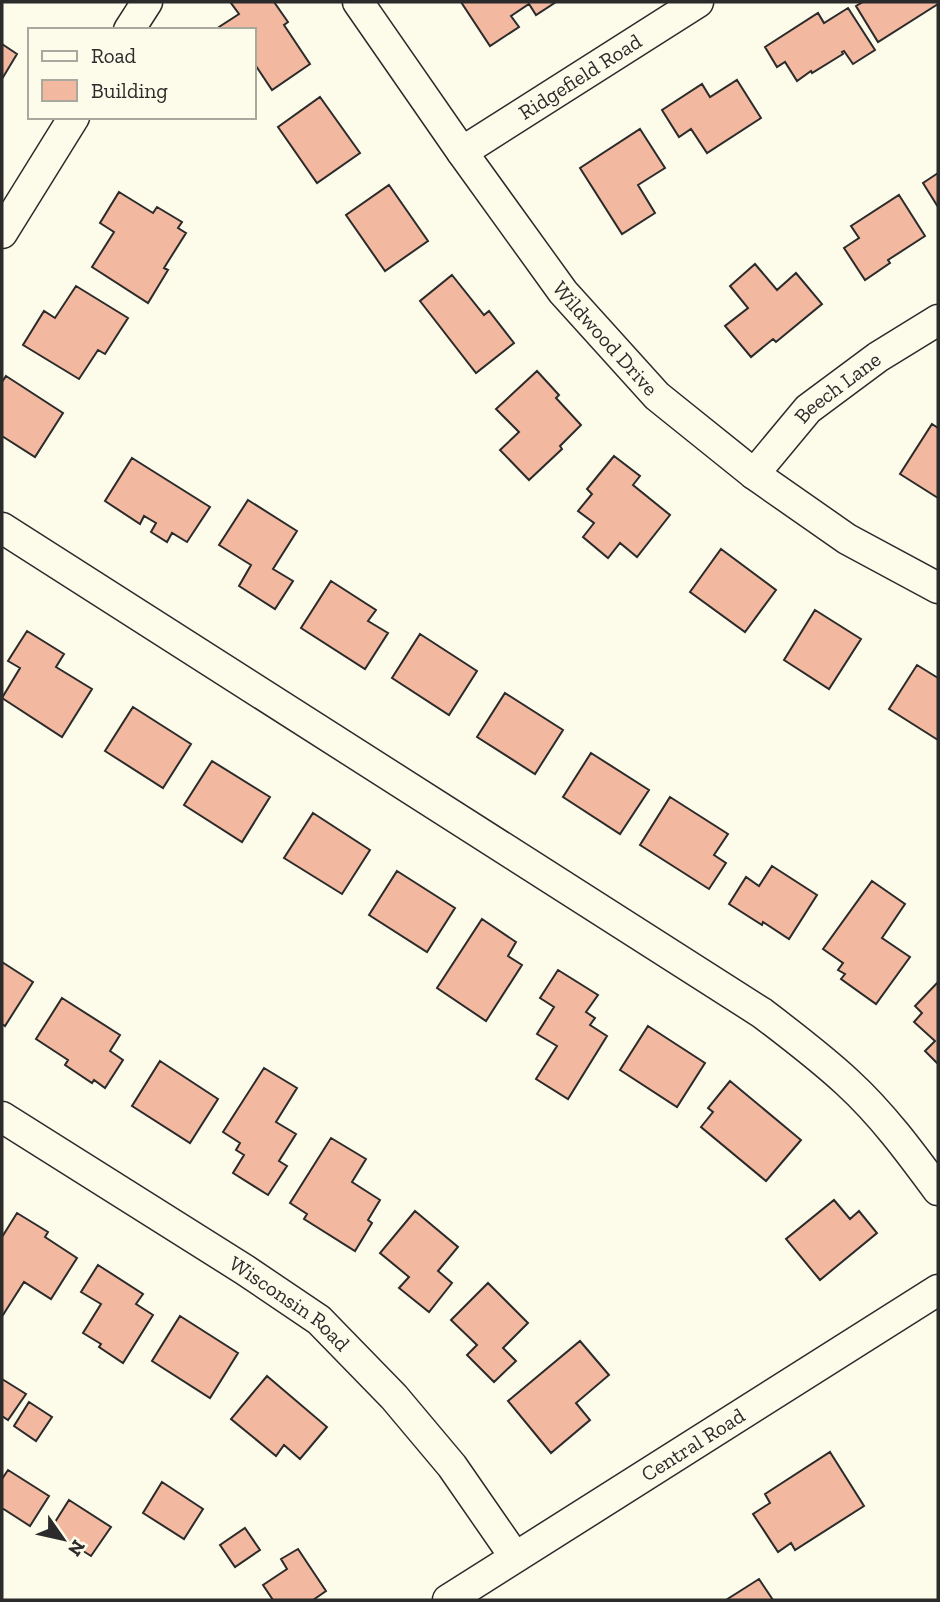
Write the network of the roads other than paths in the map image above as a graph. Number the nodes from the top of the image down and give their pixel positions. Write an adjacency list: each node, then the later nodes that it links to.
1 (147, 2): 4 (street)
2 (358, 2): 6 (street, Wildwood Drive)
3 (698, 2): 6 (street, Ridgefield Road)
4 (130, 28)
5 (73, 119): 7 (street)
6 (461, 152): 9 (street, Wildwood Drive)
7 (2, 233)
8 (938, 320): 9 (street, Beech Lane)
9 (754, 474): 11 (street, Wildwood Drive)
10 (2, 528): 13 (street)
11 (938, 588)
12 (2, 1117): 15 (street, Wisconsin Road)
13 (938, 1190)
14 (938, 1290): 15 (street, Central Road)
15 (515, 1557): 16 (street, Central Road)
16 (448, 1600)

